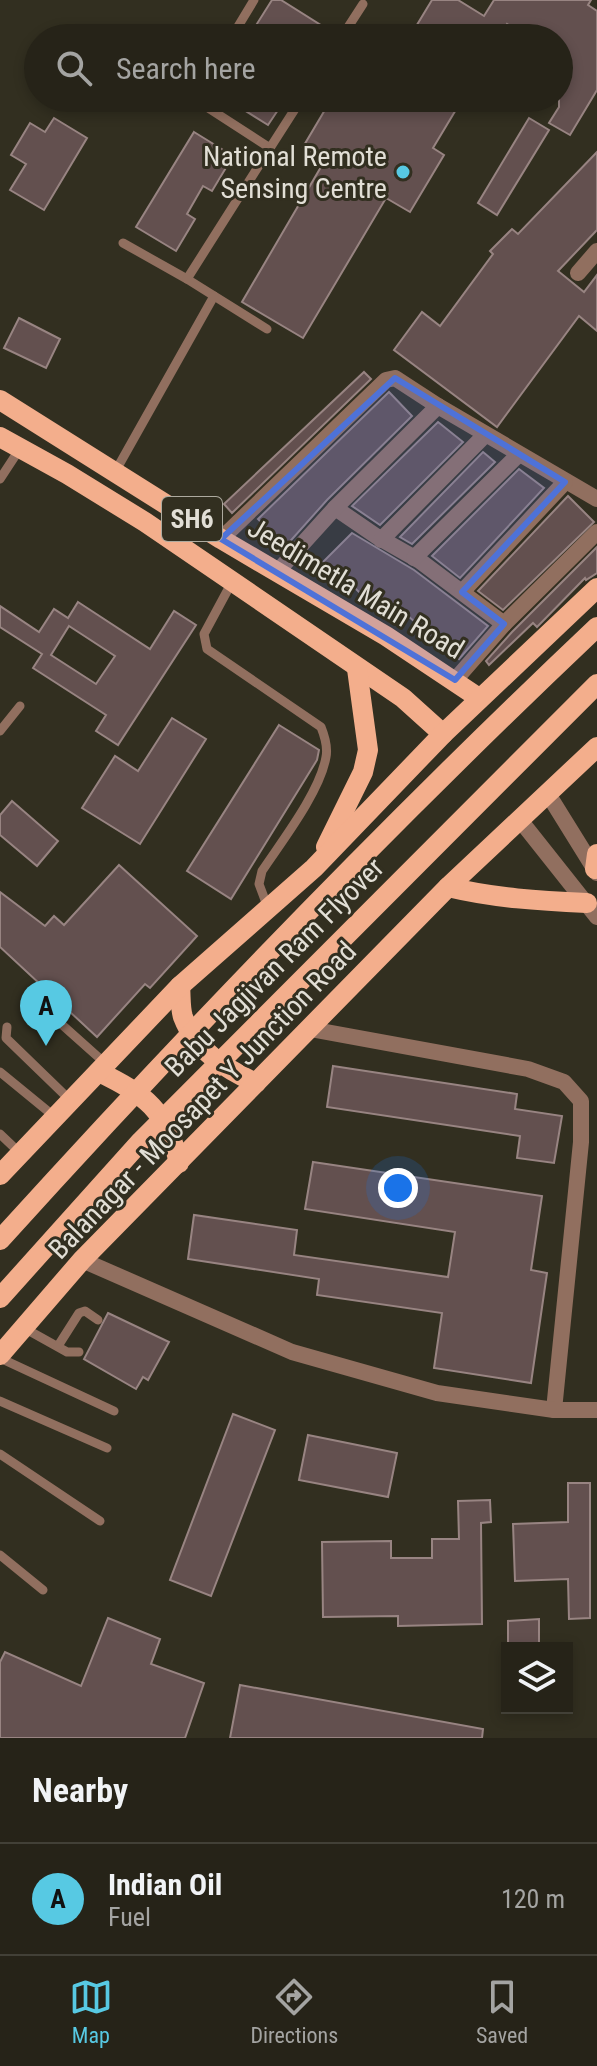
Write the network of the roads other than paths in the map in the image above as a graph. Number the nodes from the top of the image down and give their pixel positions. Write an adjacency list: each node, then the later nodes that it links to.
1 (254, 0): 3 (lane)
2 (363, 4): 4 (lane)
3 (239, 24)
4 (350, 24)
5 (214, 112): 7 (lane)
6 (293, 112): 7 (lane)
7 (270, 148): 11 (lane)
8 (123, 243): 11 (lane)
9 (597, 251): 10 (street)
10 (578, 273)
11 (187, 279): 12 (lane)
12 (214, 296): 13 (lane); 20 (lane)
13 (267, 329)
14 (0, 400): 20 (main road, Jeedimetla Main Road / SH6)
15 (438, 406): 16 (street); 24 (street); 26 (street)
16 (485, 435): 19 (street); 27 (street)
17 (0, 437): 18 (main road, Jeedimetla Main Road / SH6)
18 (19, 450): 21 (lane); 30 (main road, Jeedimetla Main Road / SH6)
19 (518, 455): 22 (street); 28 (street)
20 (115, 472): 26 (main road, Jeedimetla Main Road / SH6)
21 (0, 479)
22 (565, 482): 23 (street); 32 (street)
23 (597, 499)
24 (335, 508): 27 (street); 29 (street)
25 (597, 532): 33 (street)
26 (221, 539): 29 (main road, Jeedimetla Main Road / SH6)
27 (381, 540): 28 (street)
28 (414, 558): 32 (street)
29 (277, 572): 36 (main road, Jeedimetla Main Road / SH6)
30 (232, 582): 35 (main road, Jeedimetla Main Road / SH6); 48 (lane)
31 (597, 588): 38 (main road)
32 (462, 592): 33 (street)
33 (504, 624): 36 (street)
34 (597, 627): 63 (main road, Babu Jagjivan Ram Flyover, bridge)
35 (357, 669): 41 (main road, Jeedimetla Main Road / SH6); 46 (main road)
36 (455, 680): 38 (main road, Jeedimetla Main Road / SH6)
37 (597, 684): 65 (main road, Babu Jagjivan Ram Flyover, bridge)
38 (479, 698): 41 (main road)
39 (20, 706): 40 (lane)
40 (0, 731)
41 (443, 734): 46 (main road)
42 (597, 747): 43 (main road, Balanagar - Moosapet Y Junction Road)
43 (548, 794): 44 (main road, Balanagar - Moosapet Y Junction Road); 45 (street)
44 (520, 820): 47 (main road, Balanagar - Moosapet Y Junction Road); 49 (street)
45 (596, 866)
46 (314, 868): 48 (main road)
47 (448, 887): 49 (main road); 53 (main road, Balanagar - Moosapet Y Junction Road)
48 (268, 909): 50 (main road)
49 (592, 910)
50 (180, 986): 54 (main road); 56 (main road)
51 (30, 1004): 54 (lane)
52 (7, 1027): 57 (lane)
53 (310, 1029): 56 (main road, Balanagar - Moosapet Y Junction Road); 72 (street)
54 (102, 1068): 57 (main road); 61 (main road)
55 (0, 1072): 58 (lane)
56 (256, 1083): 61 (main road, Balanagar - Moosapet Y Junction Road)
57 (71, 1101): 58 (main road)
58 (55, 1117): 60 (main road)
59 (0, 1134): 60 (lane)
60 (21, 1154): 62 (main road)
61 (179, 1163): 64 (main road, Balanagar - Moosapet Y Junction Road)
62 (0, 1175)
63 (0, 1240)
64 (82, 1260): 67 (main road, Balanagar - Moosapet Y Junction Road); 72 (street)
65 (0, 1298)
66 (98, 1320): 68 (lane)
67 (24, 1328): 68 (lane); 70 (main road, Balanagar - Moosapet Y Junction Road)
68 (58, 1346): 69 (lane)
69 (79, 1352)
70 (0, 1357): 74 (lane)
71 (0, 1401): 75 (lane)
72 (554, 1410): 73 (street)
73 (597, 1410)
74 (114, 1411)
75 (107, 1448)
76 (0, 1454): 77 (lane)
77 (100, 1521)
78 (0, 1555): 79 (lane)
79 (43, 1590)

